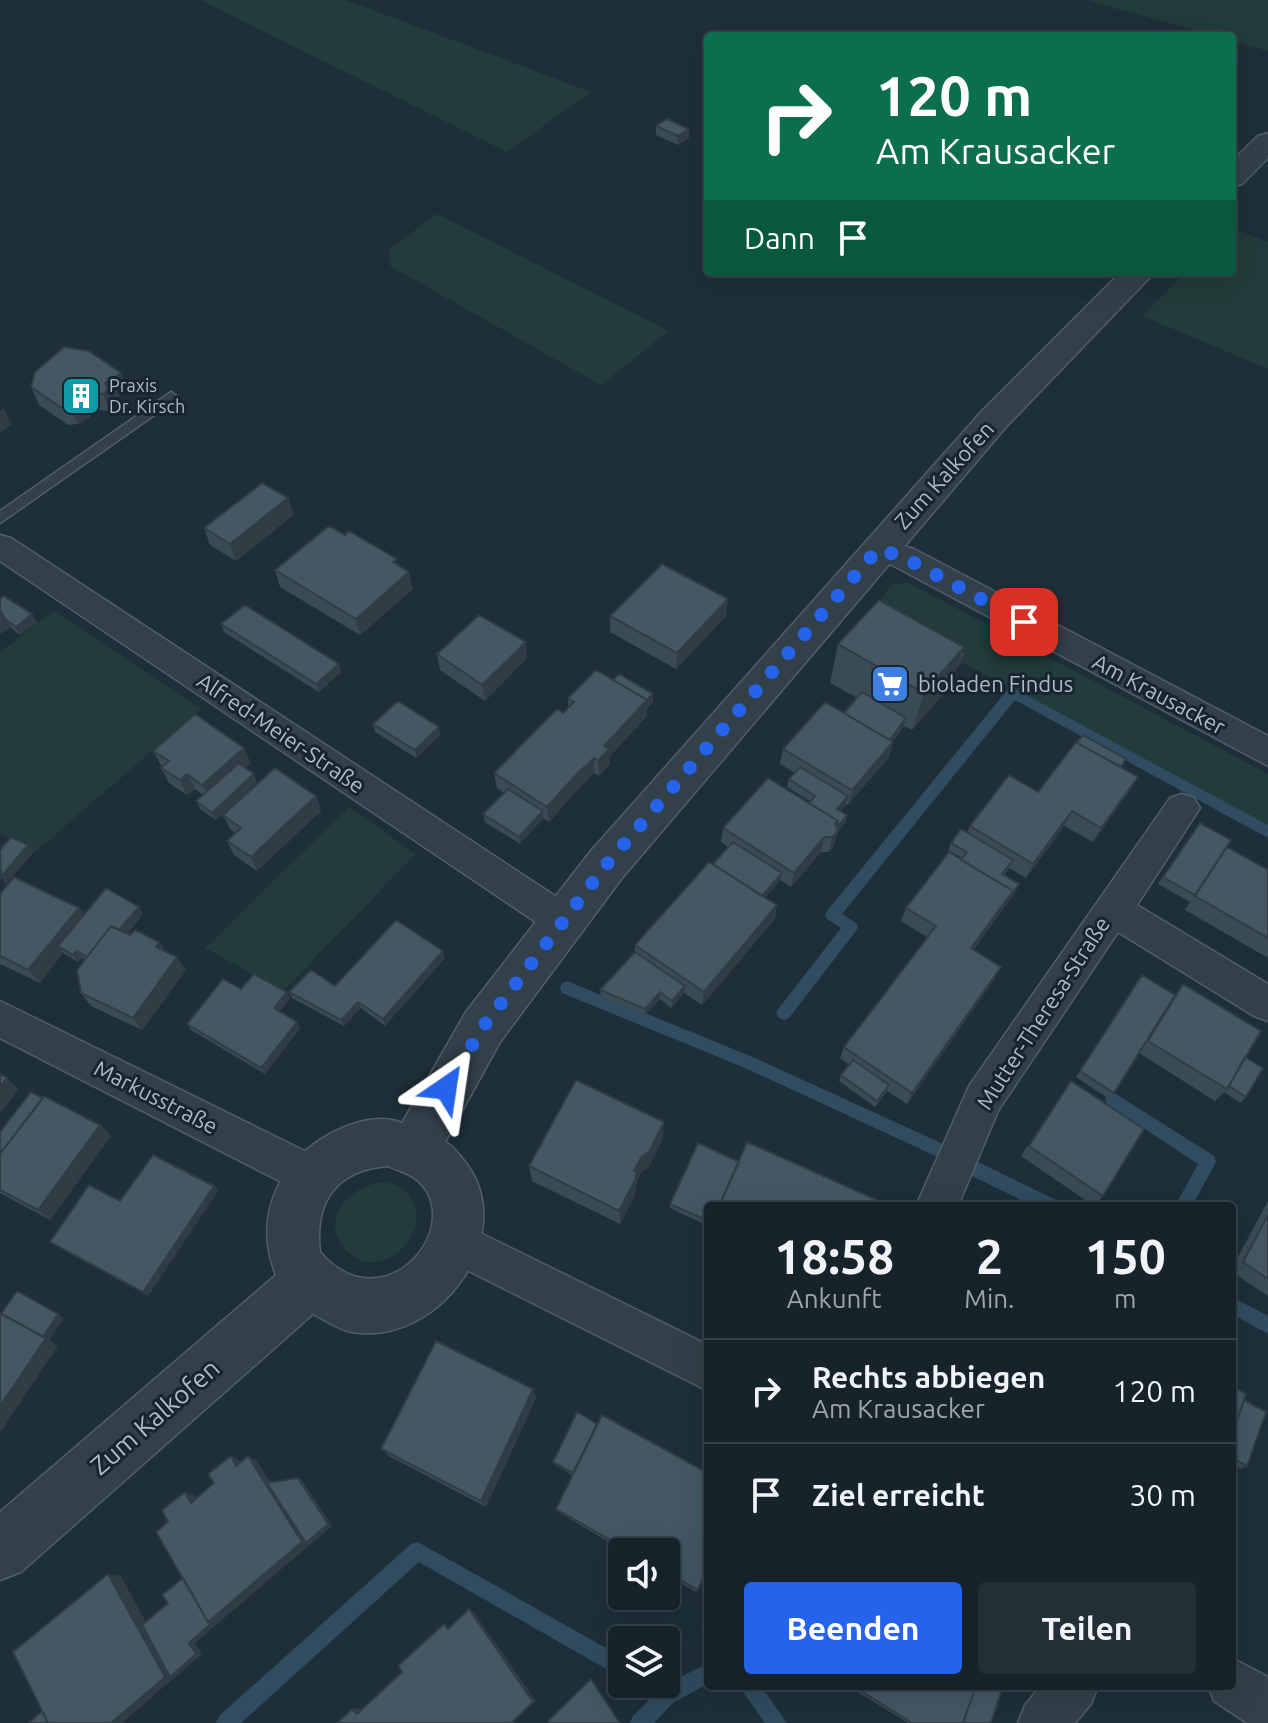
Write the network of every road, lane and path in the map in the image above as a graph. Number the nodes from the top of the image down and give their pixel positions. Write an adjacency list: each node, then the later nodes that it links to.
1 (1268, 142): 2 (street)
2 (1236, 174)
3 (1135, 276): 7 (street, Zum Kalkofen)
4 (171, 397): 5 (lane)
5 (0, 518)
6 (0, 546): 11 (street, Alfred-Meier-Straße)
7 (878, 549): 8 (street, Am Krausacker); 11 (street, Zum Kalkofen)
8 (1268, 752)
9 (1182, 808): 10 (street, Mutter-Theresa-Straße)
10 (1112, 909): 12 (street, Mutter-Theresa-Straße); 16 (street, Mutter-Theresa-Straße)
11 (562, 920): 14 (street, Zum Kalkofen)
12 (1268, 1004)
13 (0, 1019): 15 (street, Markusstraße)
14 (415, 1148): 15 (street); 17 (street)
15 (312, 1176): 18 (street)
16 (939, 1202)
17 (456, 1242): 18 (street); 19 (street)
18 (309, 1282): 20 (street, Zum Kalkofen)
19 (704, 1367)
20 (0, 1551)
21 (1236, 1686): 23 (street)
22 (1070, 1690): 24 (street)
23 (1268, 1707)
24 (1043, 1723)

